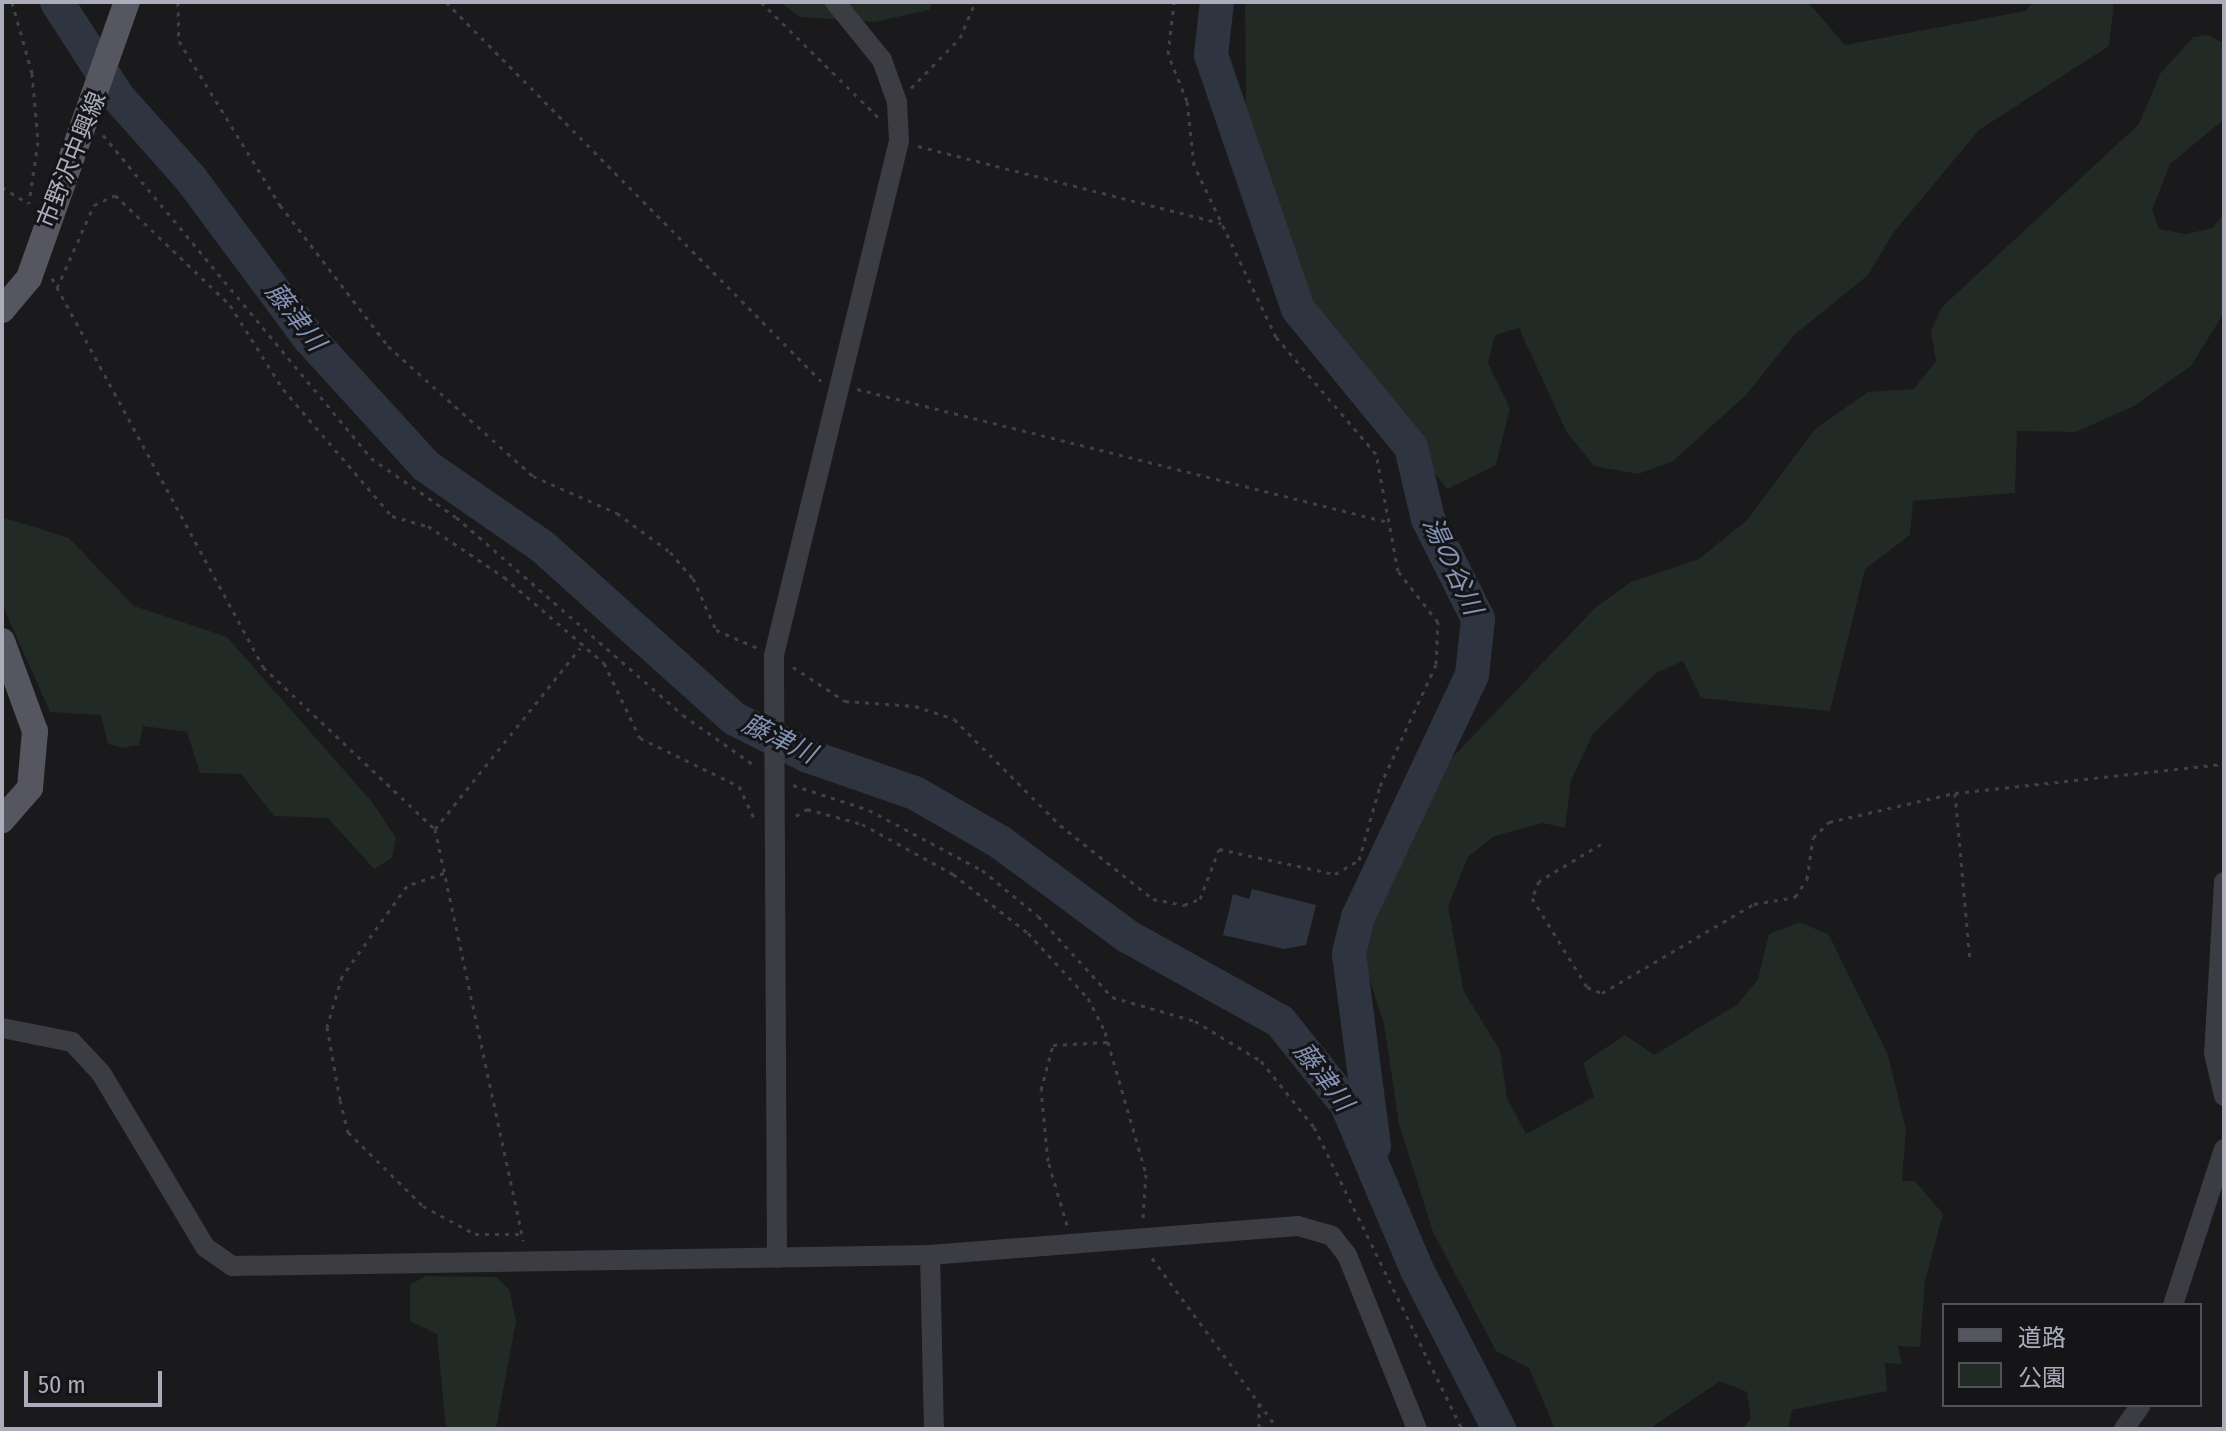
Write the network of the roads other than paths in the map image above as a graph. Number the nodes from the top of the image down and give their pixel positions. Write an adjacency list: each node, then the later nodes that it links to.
1 (127, 2): 3 (main road, 市野沢中興線)
2 (835, 2): 12 (street)
3 (2, 310)
4 (2, 641): 5 (main road)
5 (2, 820)
6 (2224, 882): 7 (street)
7 (2222, 945): 9 (street)
8 (2, 1028): 12 (street)
9 (2224, 1096)
10 (2223, 1160): 13 (street)
11 (930, 1255): 12 (street); 15 (street); 16 (street)
12 (777, 1258)
13 (2174, 1303)
14 (2140, 1407): 17 (street)
15 (934, 1429)
16 (1417, 1429)
17 (2124, 1429)

